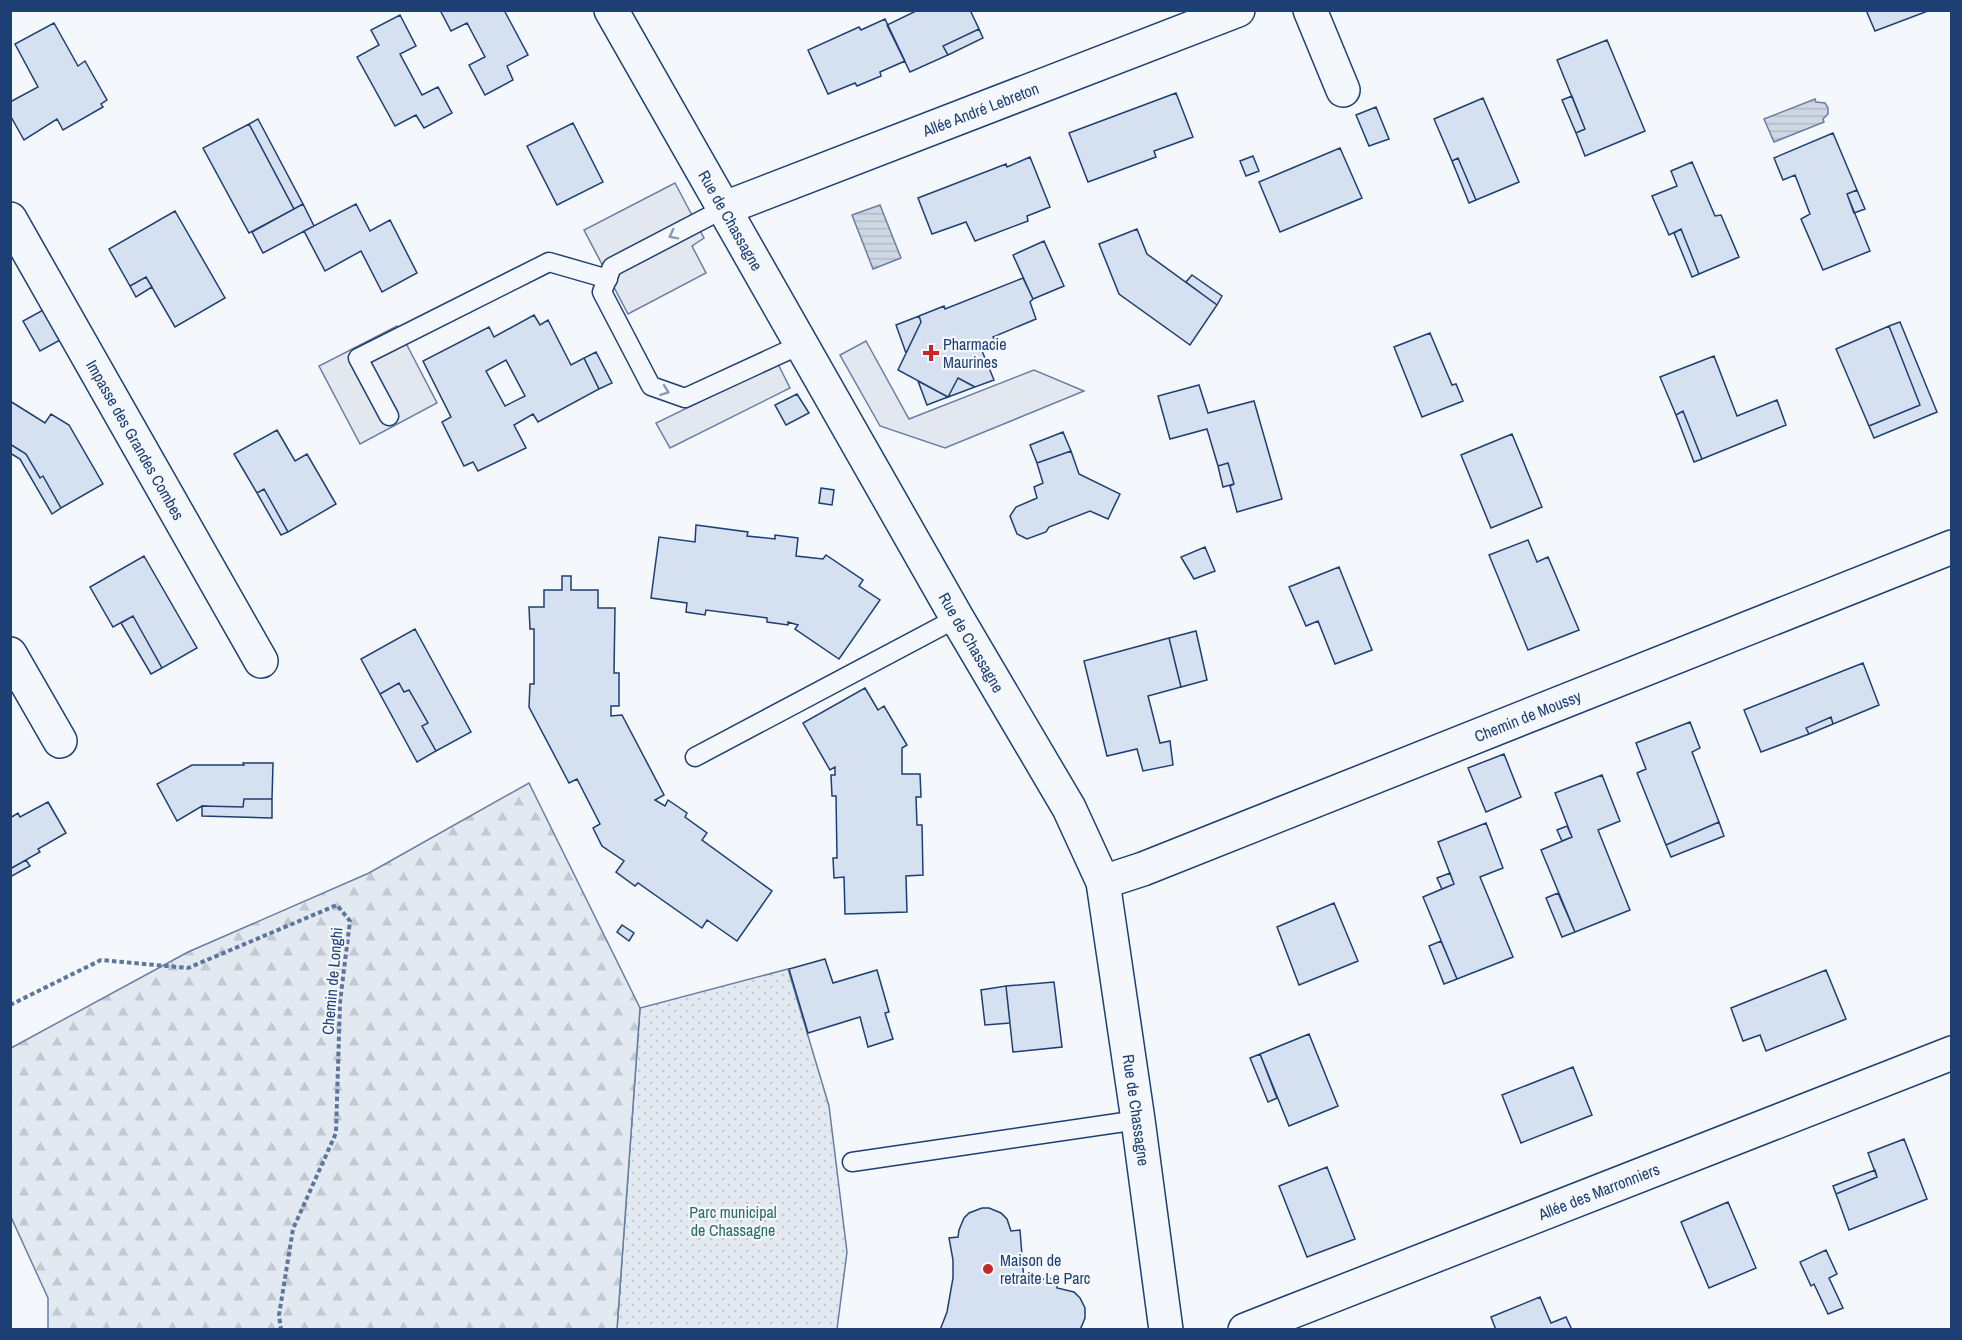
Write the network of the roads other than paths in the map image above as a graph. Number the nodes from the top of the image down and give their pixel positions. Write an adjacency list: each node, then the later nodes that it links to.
1 (611, 10): 5 (street, Rue de Chassagne)
2 (1238, 10): 5 (street, Allée André Lebreton)
3 (1310, 10): 4 (street)
4 (1343, 90)
5 (725, 208): 7 (lane, one-way to 7); 8 (street, Rue de Chassagne)
6 (10, 219): 13 (street, Impasse des Grandes Combes)
7 (608, 279): 8 (lane, one-way to 8); 9 (lane)
8 (802, 344): 11 (street, Rue de Chassagne)
9 (389, 416)
10 (1952, 547): 16 (street, Chemin de Moussy)
11 (957, 618): 15 (lane); 16 (street, Rue de Chassagne)
12 (10, 654): 14 (street)
13 (261, 661)
14 (60, 741)
15 (695, 757)
16 (1103, 882): 18 (street, Rue de Chassagne)
17 (1952, 1053): 21 (street, Allée des Marronniers)
18 (1138, 1120): 19 (lane); 20 (street, Rue de Chassagne)
19 (852, 1162)
20 (1166, 1329)
21 (1245, 1329)

